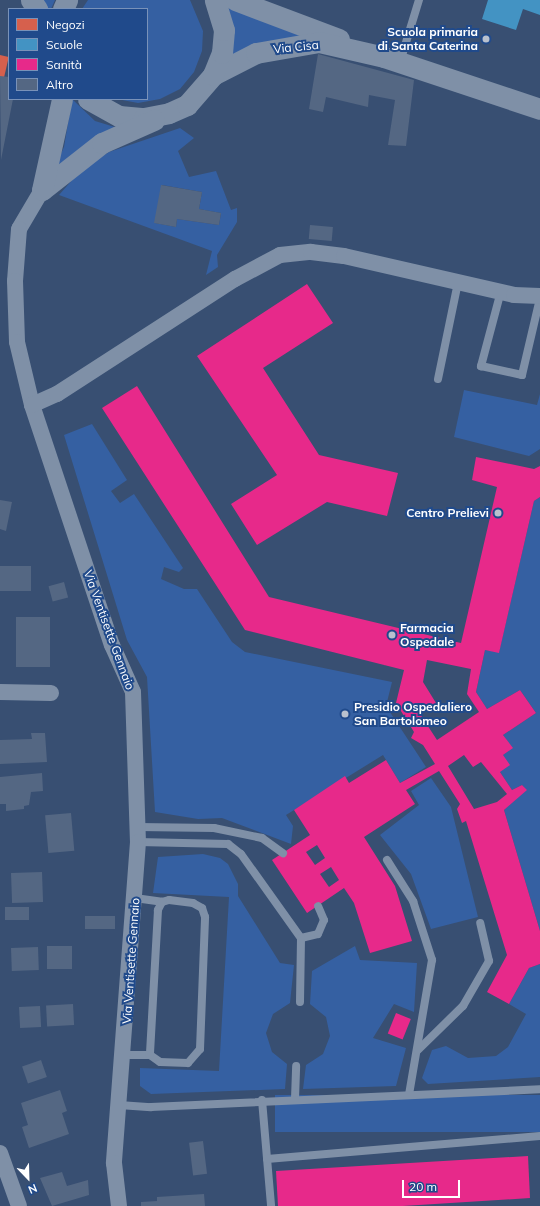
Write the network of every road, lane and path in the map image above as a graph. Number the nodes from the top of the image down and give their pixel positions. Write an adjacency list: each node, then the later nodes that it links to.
1 (215, 0): 5 (street)
2 (235, 0): 4 (street, Via Cisa)
3 (419, 0): 4 (lane)
4 (392, 60): 5 (street, Via Cisa); 8 (street, Via Cisa)
5 (213, 75): 9 (street)
6 (62, 100): 10 (street, Via Ventisette Gennaio)
7 (90, 100): 9 (street)
8 (540, 110)
9 (169, 114): 10 (street, Via Ventisette Gennaio)
10 (42, 190): 15 (street, Via Ventisette Gennaio)
11 (458, 282): 12 (street); 14 (lane); 15 (street)
12 (501, 291): 13 (street); 13 (lane)
13 (540, 297)
14 (438, 379)
15 (32, 405): 18 (street, Via Ventisette Gennaio)
16 (0, 692): 17 (street)
17 (51, 693)
18 (138, 835): 19 (lane); 21 (street, Via Ventisette Gennaio); 25 (lane)
19 (283, 853)
20 (387, 860): 27 (lane)
21 (135, 898): 22 (lane); 28 (street, Via Ventisette Gennaio)
22 (162, 902): 29 (lane); 29 (lane)
23 (318, 906): 25 (lane)
24 (480, 924): 27 (lane)
25 (301, 938): 26 (lane)
26 (300, 1002)
27 (418, 1050): 32 (lane)
28 (125, 1055): 29 (lane); 35 (street, Via Ventisette Gennaio)
29 (150, 1055)
30 (296, 1066): 33 (lane)
31 (540, 1089): 32 (lane)
32 (409, 1094): 33 (lane)
33 (295, 1099): 34 (lane)
34 (262, 1100): 35 (lane); 38 (lane)
35 (119, 1105): 40 (street, Via Ventisette Gennaio)
36 (540, 1136): 38 (lane)
37 (0, 1153): 39 (street)
38 (267, 1159): 41 (lane)
39 (19, 1206)
40 (119, 1206)
41 (271, 1206)

